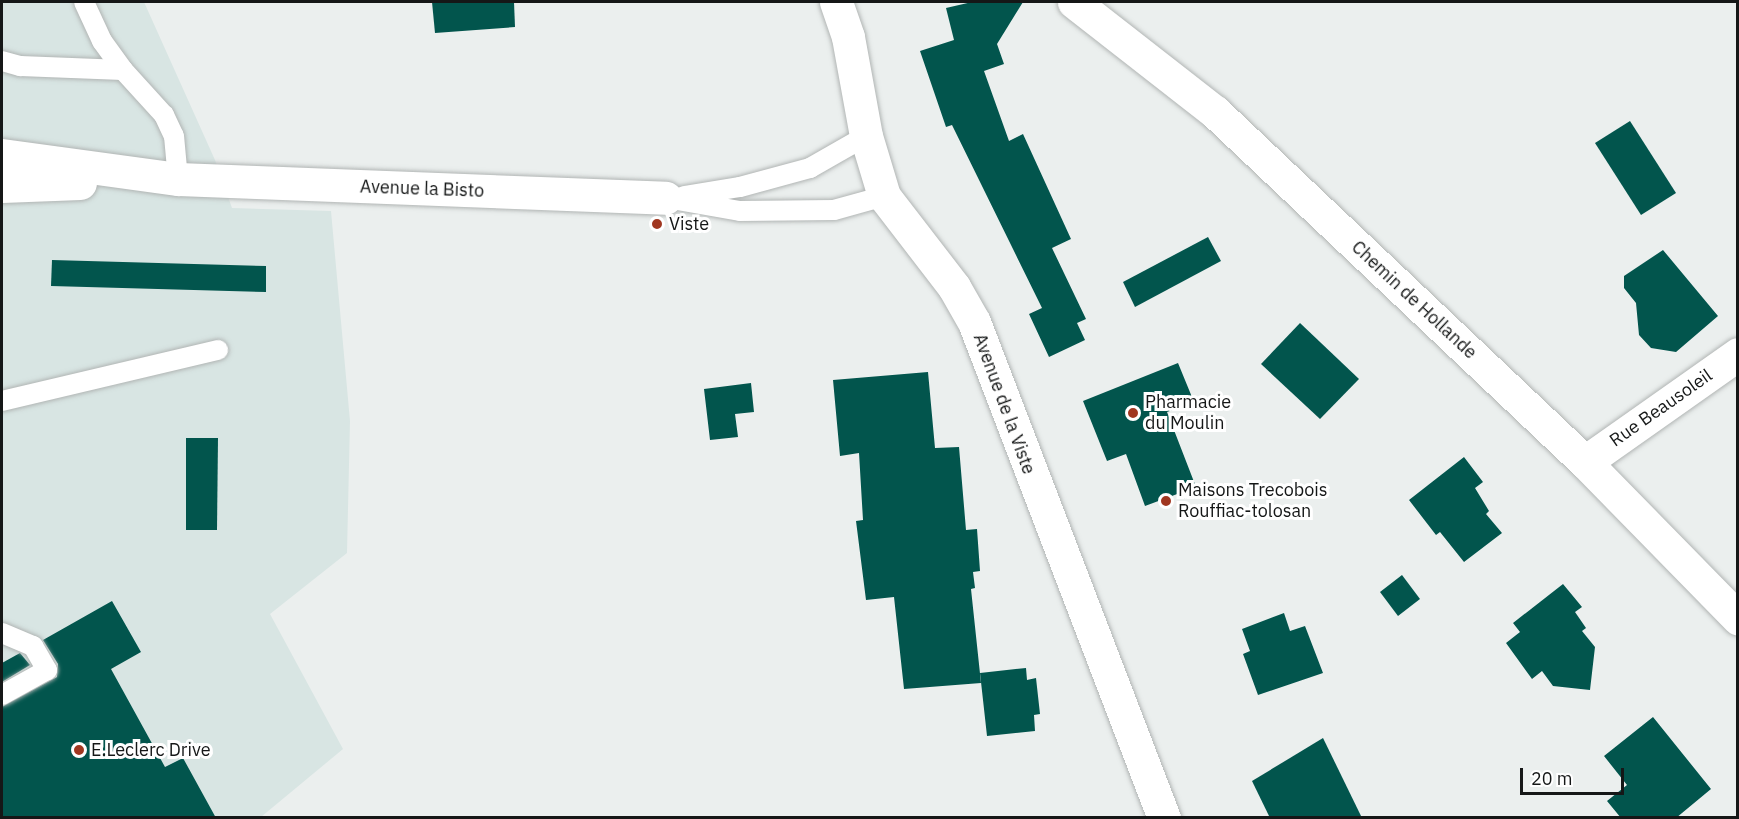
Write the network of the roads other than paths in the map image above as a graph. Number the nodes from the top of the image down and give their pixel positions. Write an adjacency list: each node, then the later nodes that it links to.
1 (84, 2): 5 (lane)
2 (836, 2): 6 (street, Avenue de la Viste)
3 (1074, 2): 15 (street, Chemin de Hollande)
4 (2, 62): 5 (lane)
5 (123, 70): 8 (lane)
6 (866, 136): 10 (street, Avenue de la Viste); 11 (lane)
7 (2, 155): 8 (street, Avenue la Bisto)
8 (178, 179): 9 (street, Avenue la Bisto); 11 (street, Avenue la Bisto)
9 (2, 186)
10 (884, 196): 11 (lane); 19 (street, Avenue de la Viste)
11 (666, 198)
12 (218, 350): 14 (lane)
13 (1737, 354): 15 (street, Rue Beausoleil)
14 (2, 400)
15 (1585, 462): 16 (street, Chemin de Hollande)
16 (1737, 618)
17 (2, 633): 18 (lane)
18 (2, 695)
19 (1164, 818)

